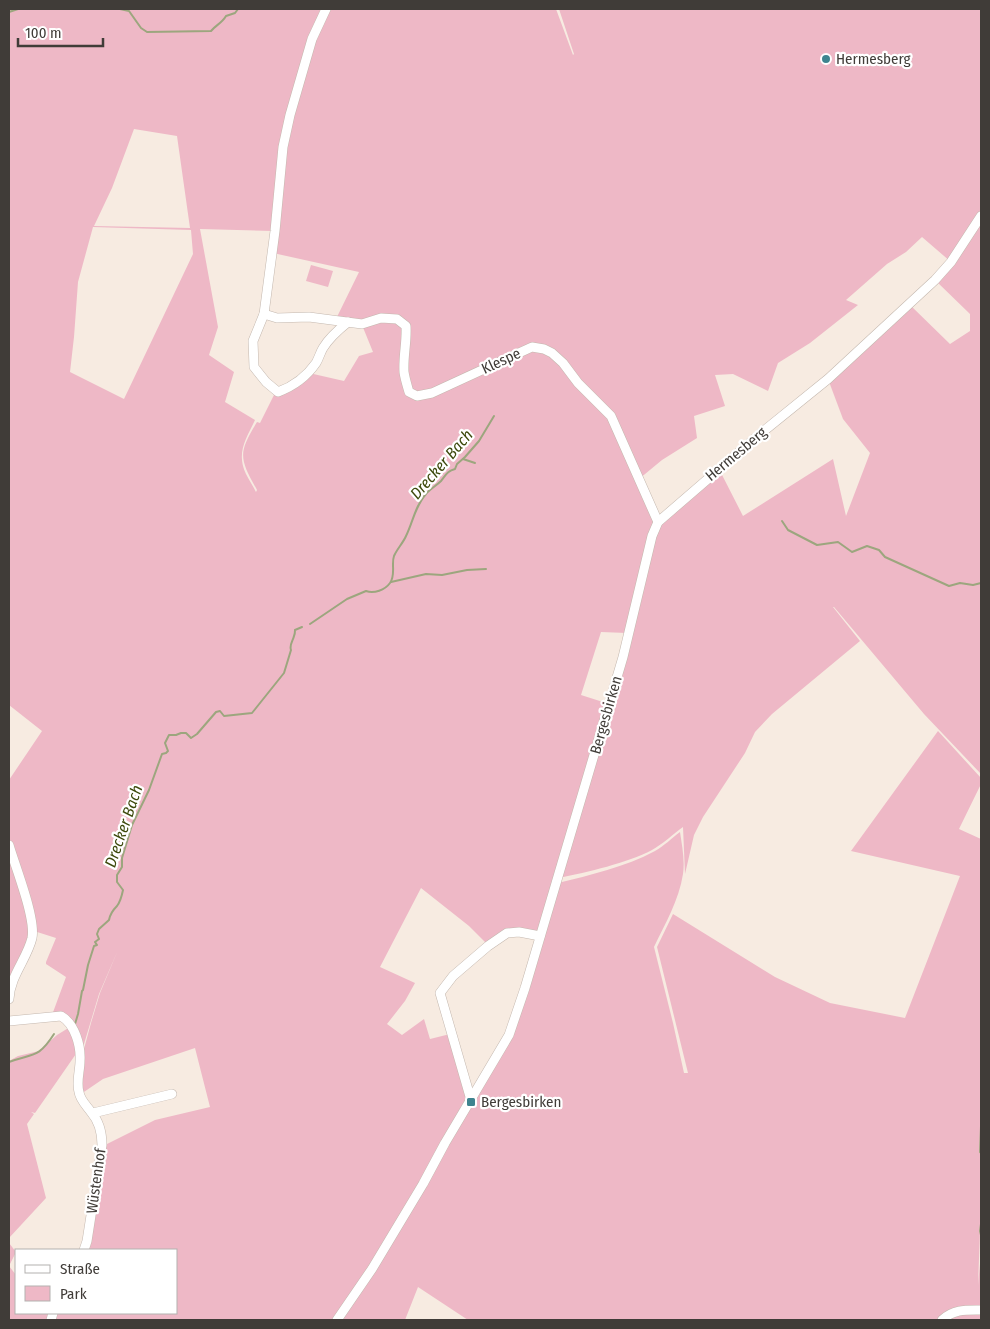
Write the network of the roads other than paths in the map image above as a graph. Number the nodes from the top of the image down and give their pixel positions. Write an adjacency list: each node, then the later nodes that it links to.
1 (326, 9): 3 (street)
2 (981, 216): 5 (street, Hermesberg)
3 (264, 314): 4 (street, Klespe); 4 (street)
4 (348, 322): 5 (street, Klespe)
5 (658, 522): 7 (street, Bergesbirken)
6 (9, 845): 8 (street)
7 (540, 936): 11 (street, Bergesbirken); 11 (street)
8 (9, 998)
9 (9, 1021): 12 (street, Wüstenhof)
10 (172, 1094): 12 (street)
11 (471, 1100): 15 (street, Bergesbirken)
12 (93, 1113): 13 (street, Wüstenhof)
13 (84, 1249)
14 (981, 1310): 16 (street)
15 (337, 1320)
16 (942, 1320)

